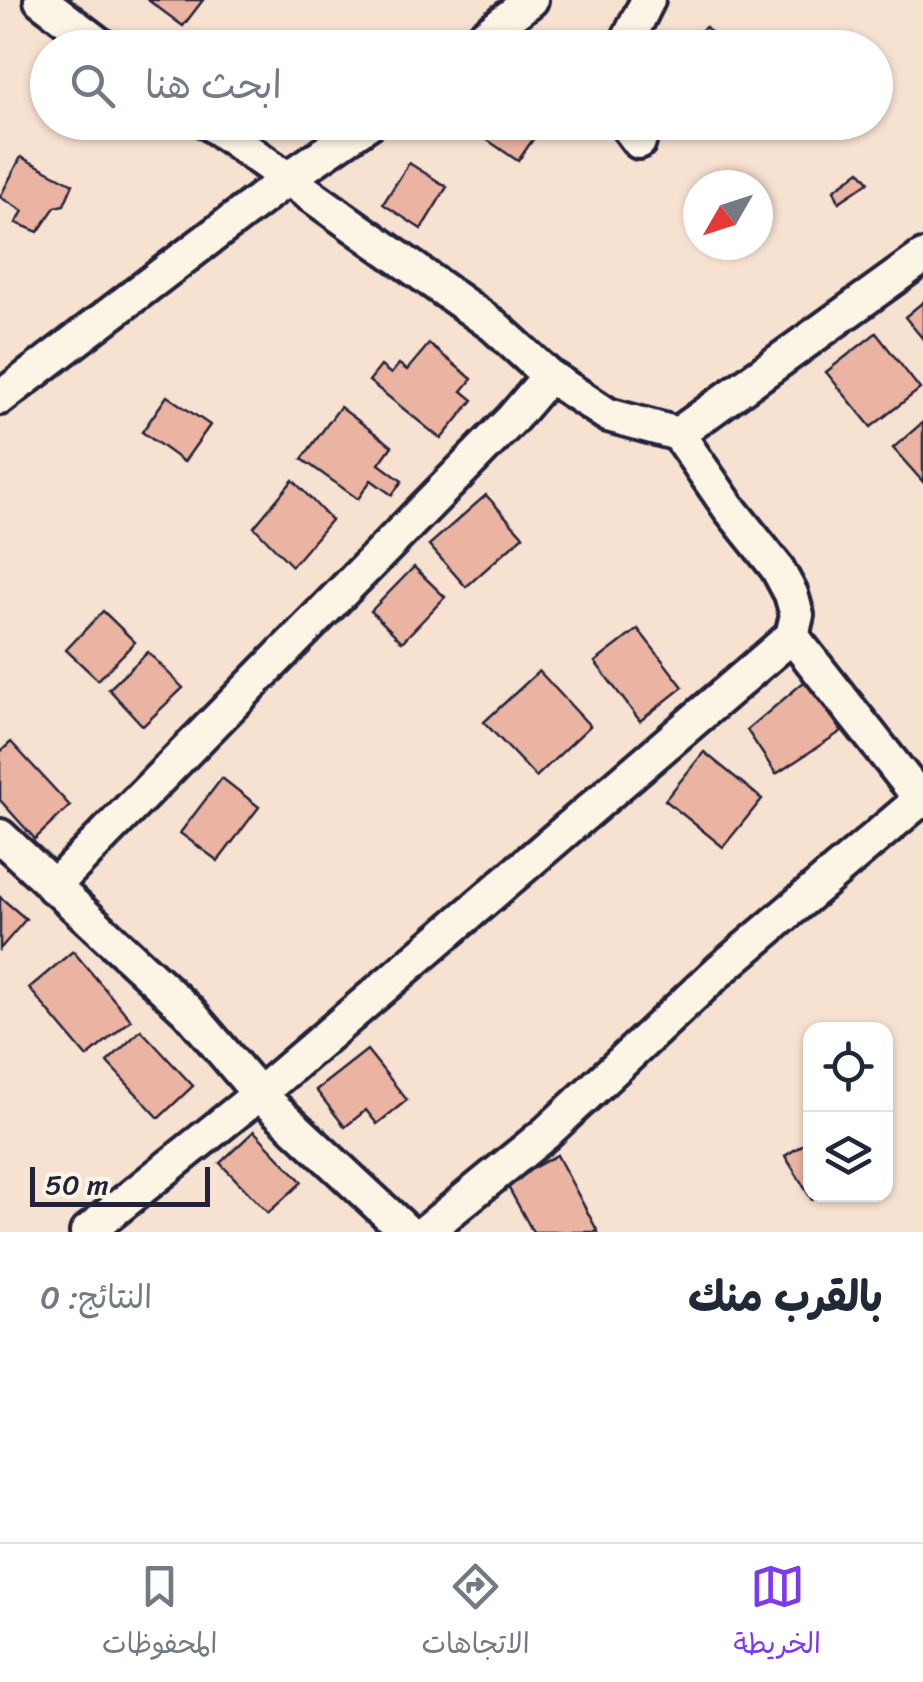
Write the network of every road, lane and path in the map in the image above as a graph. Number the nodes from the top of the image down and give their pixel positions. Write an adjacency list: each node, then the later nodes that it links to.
1 (531, 0): 5 (street)
2 (648, 0): 6 (street)
3 (63, 7): 4 (street)
4 (86, 30)
5 (492, 30)
6 (633, 30)
7 (233, 140): 9 (street)
8 (344, 140): 9 (street)
9 (287, 179): 11 (street); 12 (street)
10 (923, 257): 13 (street)
11 (549, 376): 13 (street); 17 (street)
12 (0, 398)
13 (678, 434): 14 (street)
14 (792, 636): 15 (street); 18 (street)
15 (922, 800): 21 (street)
16 (0, 836): 17 (street)
17 (54, 887): 18 (street)
18 (259, 1094): 19 (street); 20 (street)
19 (87, 1232)
20 (408, 1232)
21 (426, 1232)

